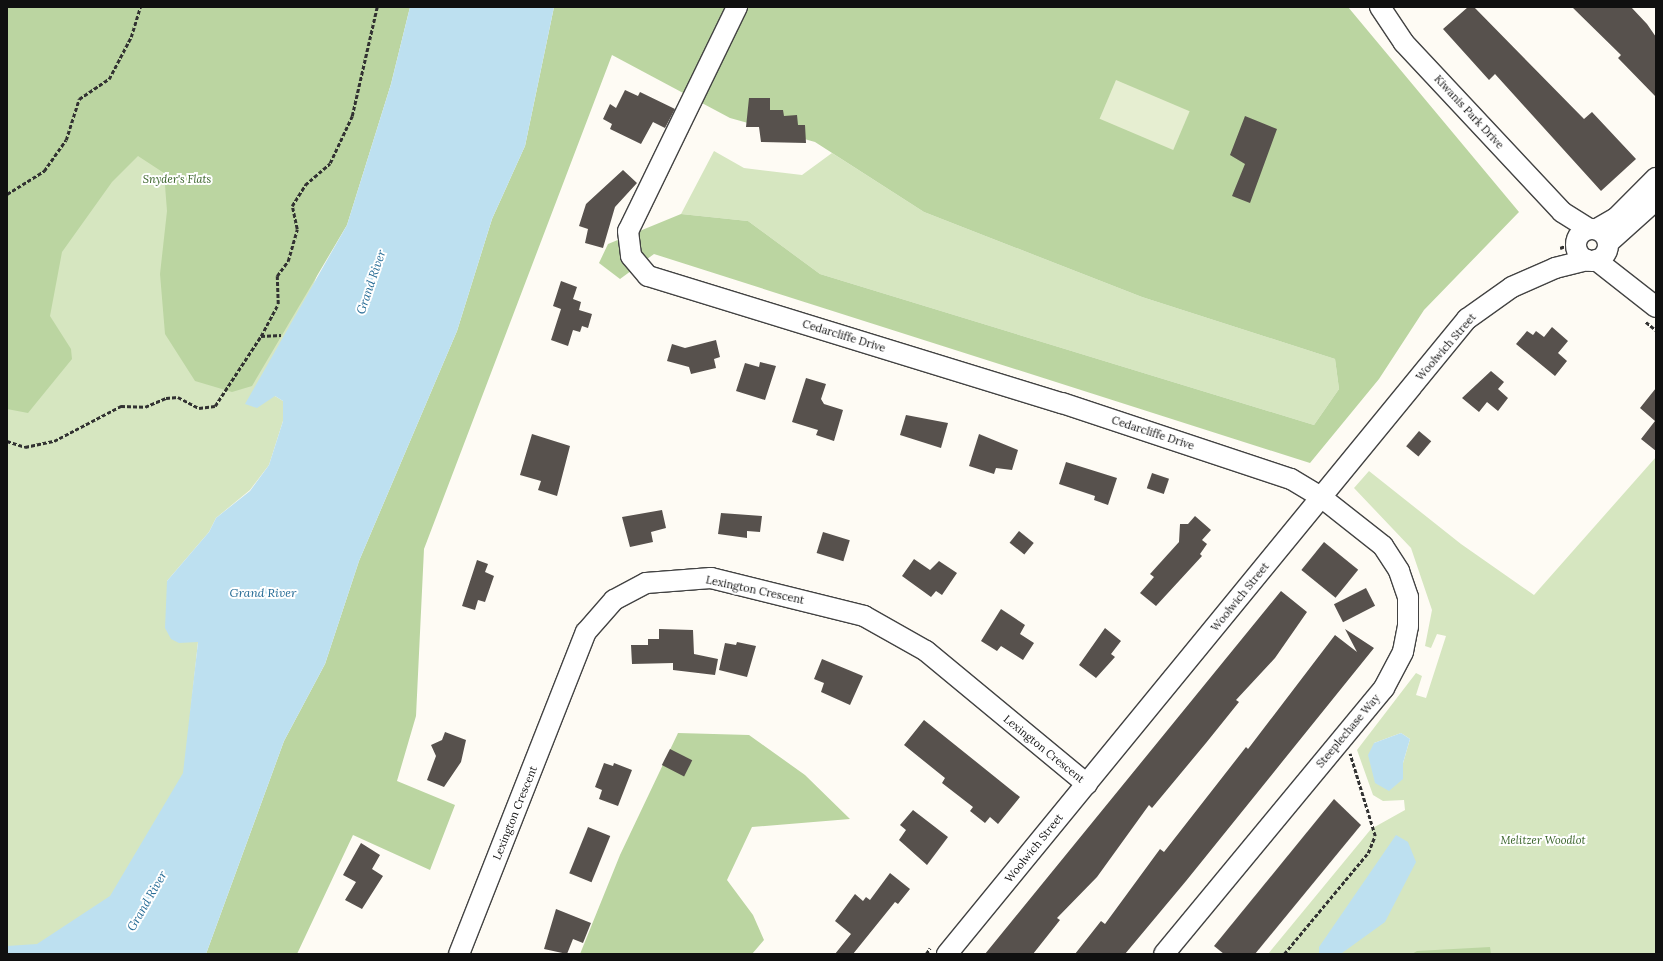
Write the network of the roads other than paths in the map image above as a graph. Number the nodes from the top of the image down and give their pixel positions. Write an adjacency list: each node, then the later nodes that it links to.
1 (737, 7): 7 (street, Cedarcliffe Drive)
2 (1380, 7): 5 (street, Kiwanis Park Drive)
3 (1656, 178): 5 (street)
4 (1656, 200): 5 (street)
5 (1592, 245): 6 (street); 7 (street, Woolwich Street)
6 (1656, 307)
7 (1321, 497): 8 (street, Woolwich Street); 11 (street, Steeplechase Way)
8 (1087, 784): 9 (street, Lexington Crescent); 10 (street, Woolwich Street)
9 (459, 954)
10 (947, 954)
11 (1164, 954)

